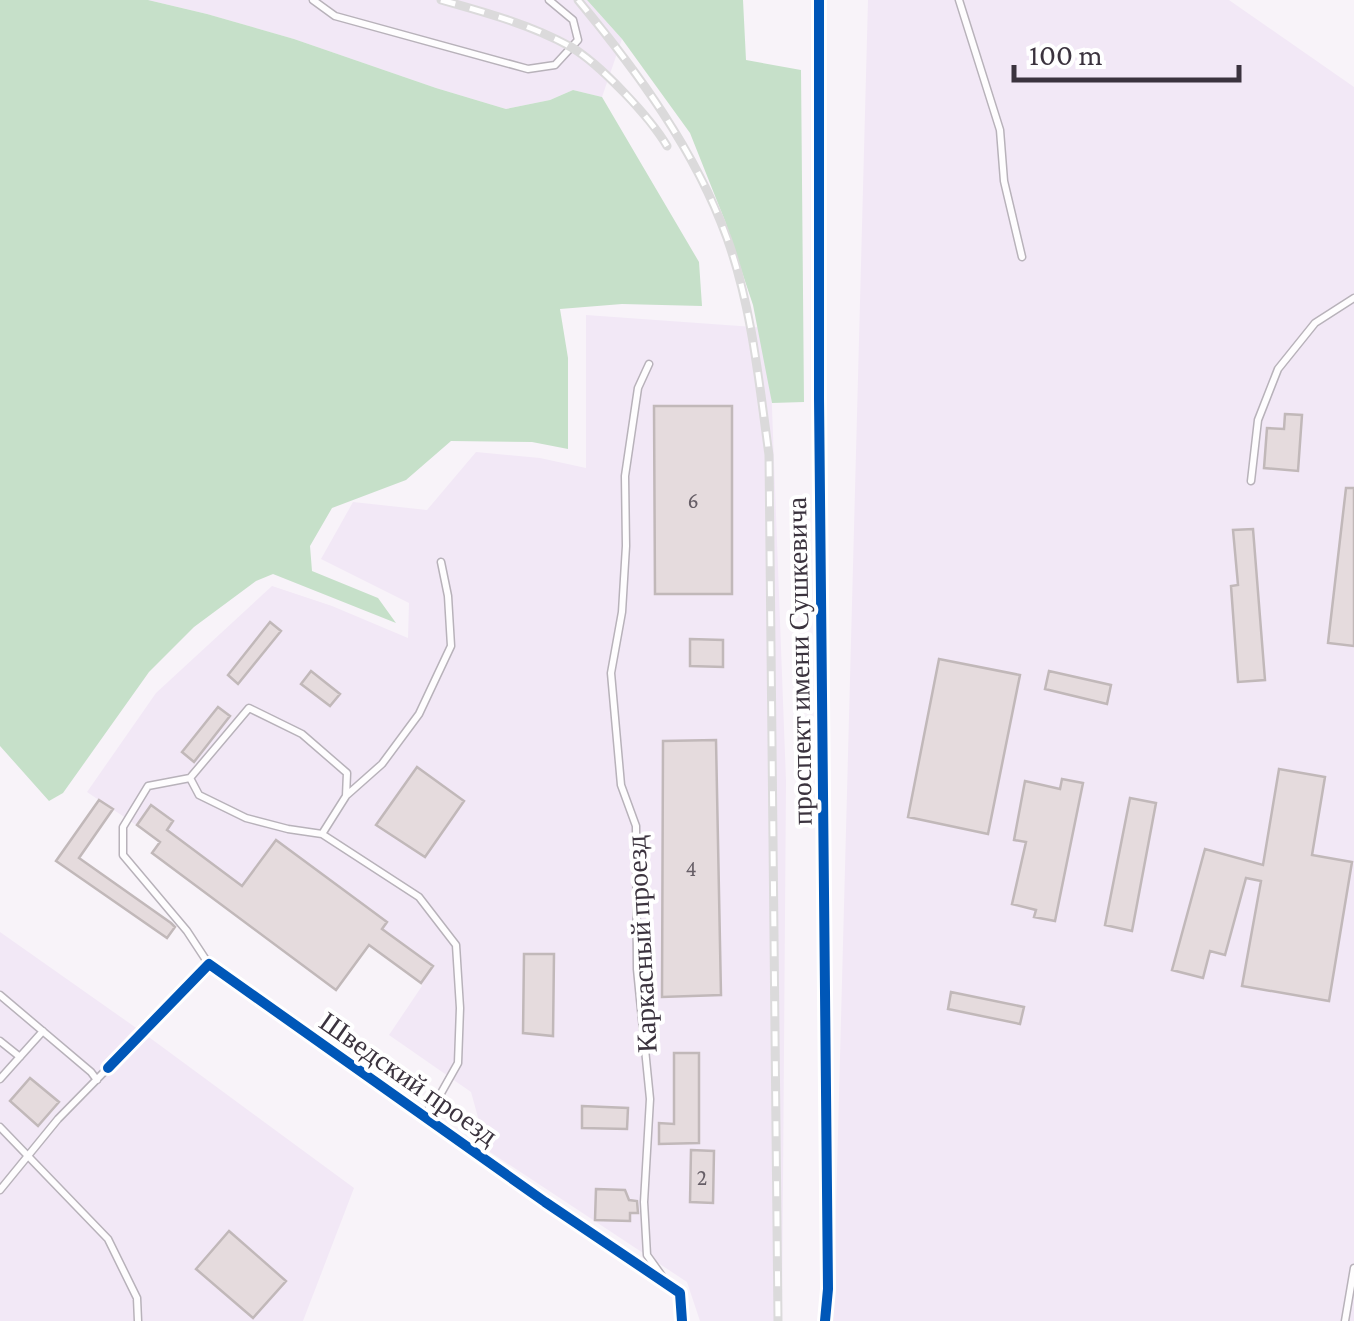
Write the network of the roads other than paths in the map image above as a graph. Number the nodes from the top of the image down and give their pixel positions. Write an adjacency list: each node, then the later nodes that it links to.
1 (313, 0): 2 (lane)
2 (548, 0)
3 (819, 0): 29 (street, проспект имени Сушкевича)
4 (959, 0): 5 (lane)
5 (1022, 257)
6 (1354, 298): 8 (lane)
7 (649, 364): 26 (lane, Каркасный проезд)
8 (1251, 481)
9 (441, 562): 11 (lane)
10 (190, 778): 11 (lane); 12 (lane); 13 (lane)
11 (346, 796): 12 (lane)
12 (322, 834): 21 (lane)
13 (209, 964): 18 (street); 21 (street, Шведский проезд)
14 (0, 995): 15 (lane)
15 (43, 1032): 17 (lane); 20 (lane)
16 (0, 1040): 17 (lane)
17 (20, 1057): 19 (lane)
18 (108, 1068): 20 (lane)
19 (0, 1079)
20 (97, 1080): 23 (lane)
21 (423, 1116): 26 (street, Шведский проезд)
22 (0, 1127): 23 (lane)
23 (29, 1157): 24 (lane); 27 (lane)
24 (0, 1190)
25 (1354, 1268): 30 (lane)
26 (668, 1285): 28 (street)
27 (138, 1321)
28 (682, 1321)
29 (825, 1321)
30 (1344, 1321)

